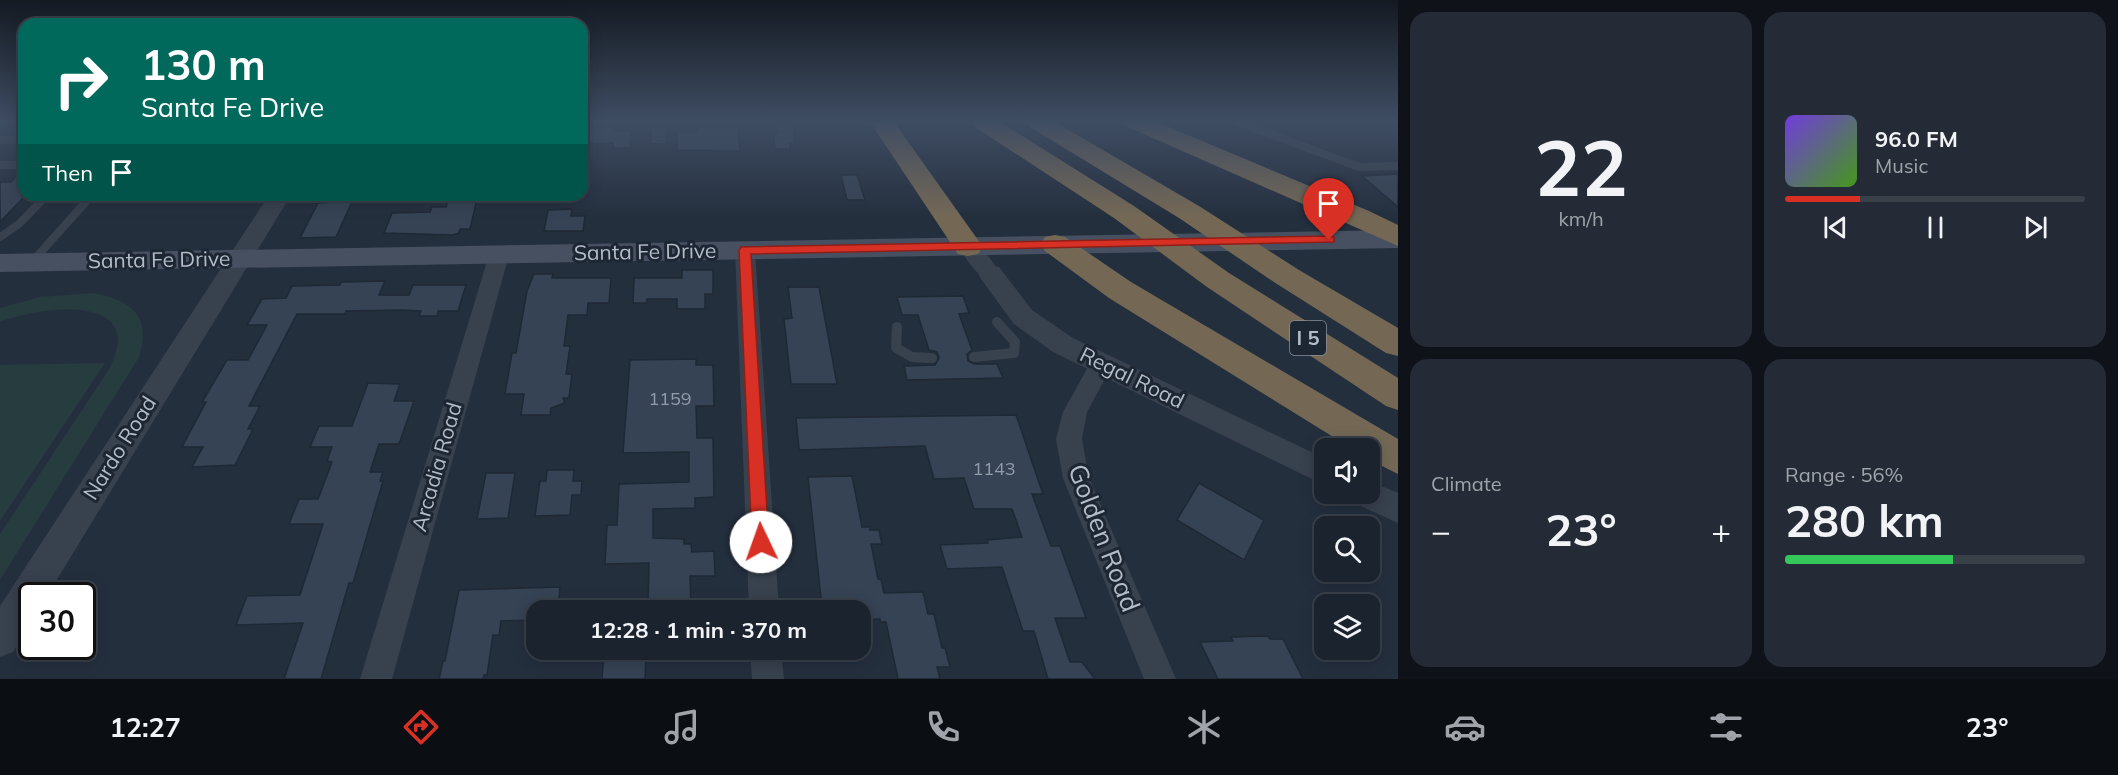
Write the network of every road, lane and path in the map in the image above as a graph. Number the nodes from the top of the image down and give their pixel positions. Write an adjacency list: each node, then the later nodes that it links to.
1 (904, 154): 15 (highway)
2 (1033, 154): 28 (highway, I 5)
3 (1092, 154): 24 (highway, I 5)
4 (1211, 154): 13 (highway)
5 (1323, 154): 8 (lane)
6 (0, 165): 7 (lane)
7 (18, 165)
8 (1398, 166)
9 (41, 201): 12 (lane)
10 (87, 201): 19 (lane)
11 (276, 201): 18 (street, Nardo Road)
12 (0, 237)
13 (1398, 238): 14 (main road, Santa Fe Drive)
14 (1054, 244): 15 (main road, Santa Fe Drive); 29 (highway)
15 (968, 247): 16 (main road, Santa Fe Drive); 21 (street, Regal Road)
16 (745, 250): 17 (main road, Santa Fe Drive); 33 (street)
17 (499, 255): 18 (main road, Santa Fe Drive); 36 (street, Arcadia Road)
18 (240, 258): 19 (main road, Santa Fe Drive); 34 (street, Nardo Road)
19 (32, 262): 20 (main road, Santa Fe Drive)
20 (0, 263)
21 (990, 273): 27 (street, Regal Road)
22 (997, 322): 25 (lane)
23 (897, 327): 26 (lane)
24 (1398, 344)
25 (974, 357)
26 (932, 358)
27 (1101, 364): 30 (street, Regal Road); 38 (street, Golden Road)
28 (1398, 396)
29 (1398, 458)
30 (1314, 467)
31 (1380, 500): 32 (street)
32 (1398, 509)
33 (763, 600)
34 (0, 639)
35 (767, 660): 37 (street)
36 (376, 679)
37 (768, 679)
38 (1160, 679)

